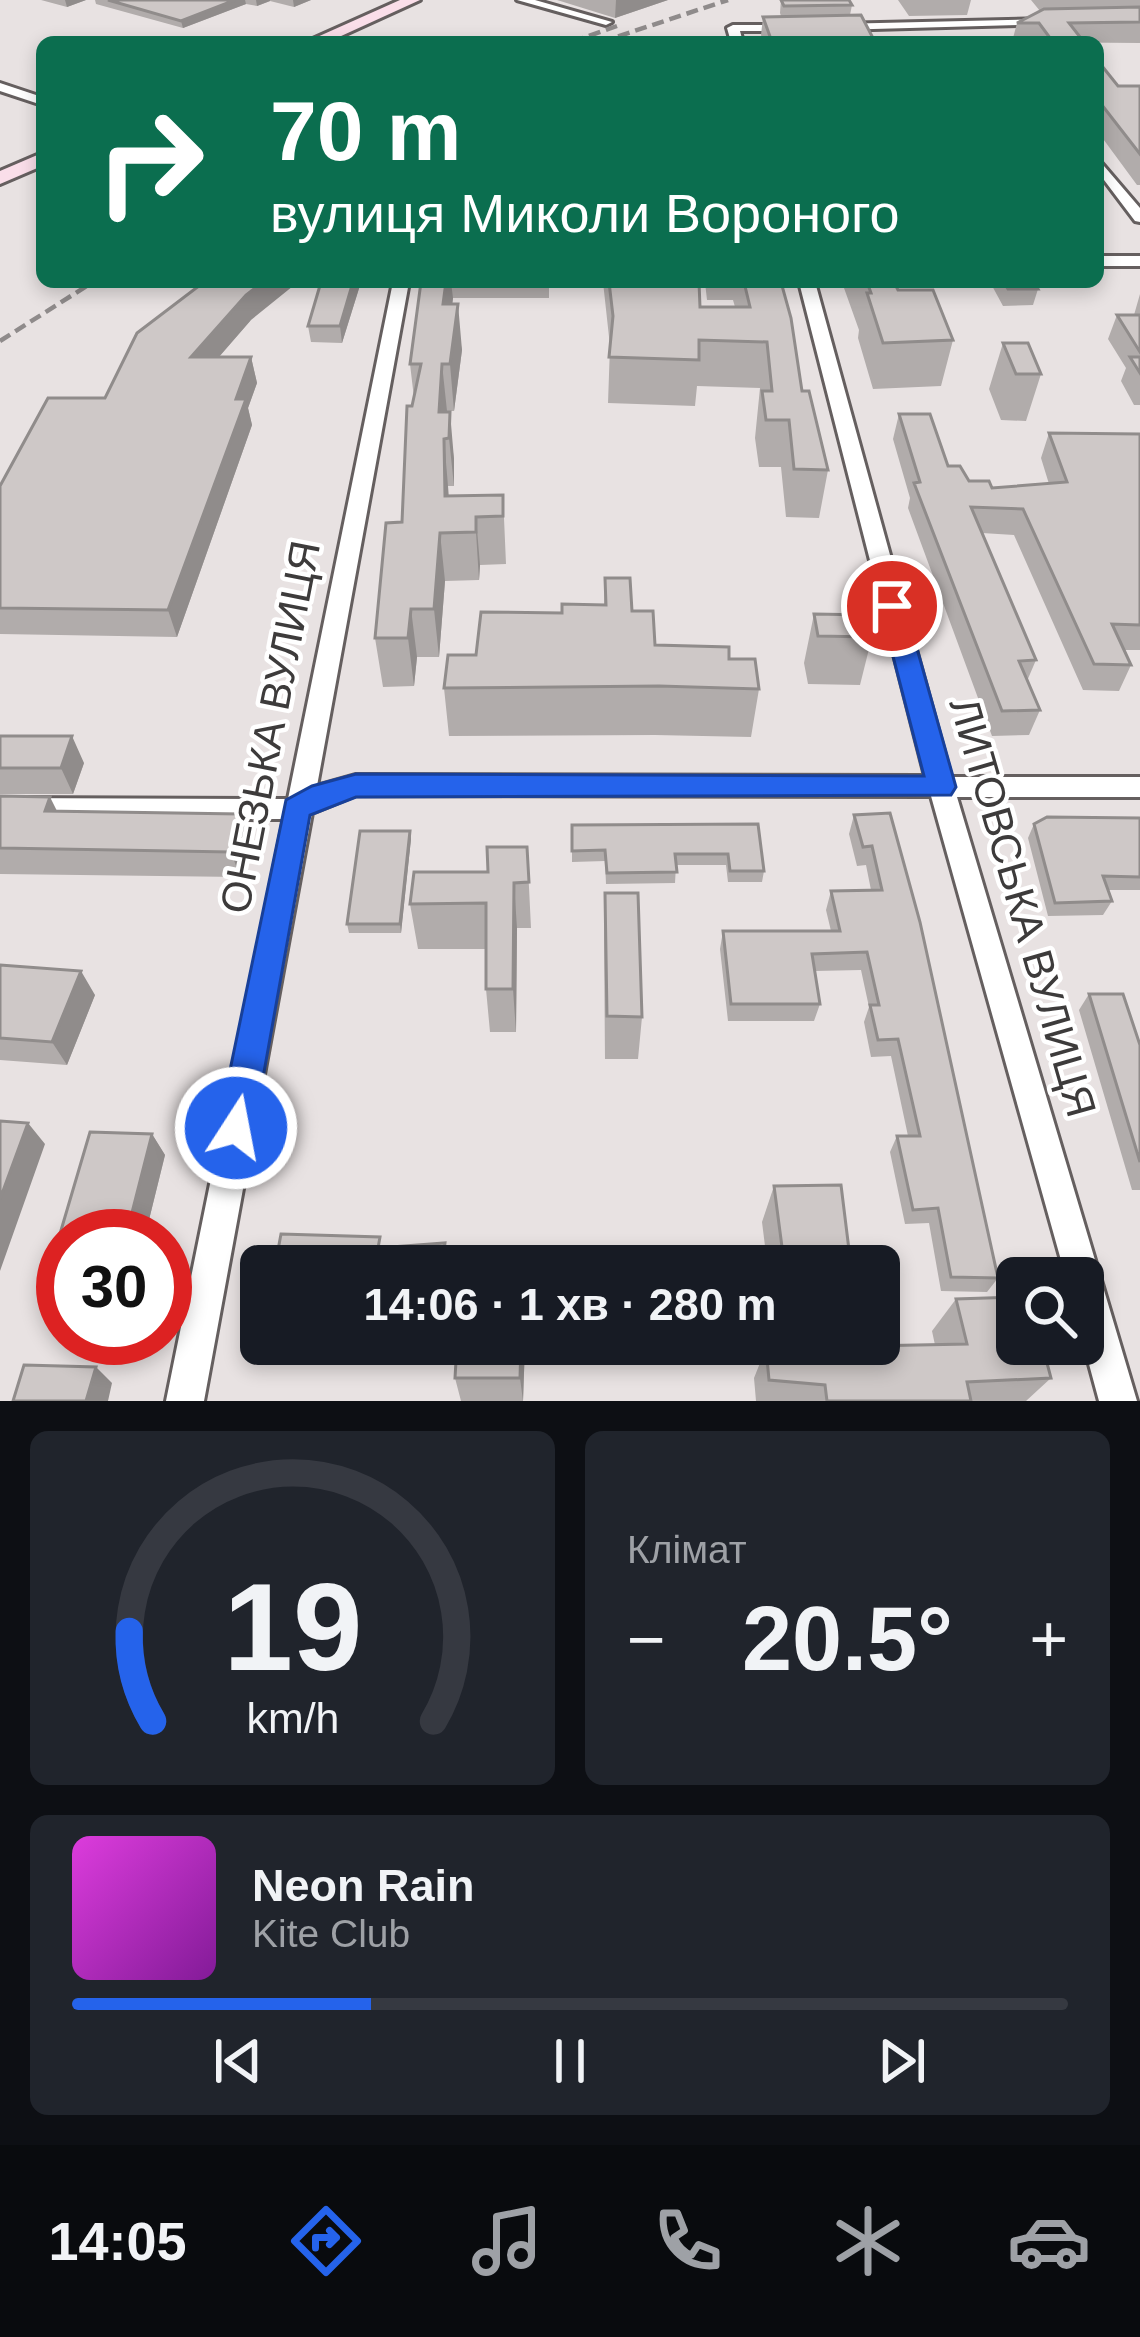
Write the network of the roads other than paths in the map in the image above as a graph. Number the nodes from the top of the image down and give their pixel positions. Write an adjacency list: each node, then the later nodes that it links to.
1 (413, 0): 9 (main road)
2 (522, 0): 4 (street)
3 (1069, 21): 5 (street)
4 (607, 22)
5 (994, 26): 6 (street); 10 (street)
6 (828, 27)
7 (805, 28): 8 (street)
8 (735, 35)
9 (328, 36)
10 (1002, 36)
11 (0, 87): 12 (street)
12 (36, 99)
13 (36, 162): 15 (main road)
14 (1104, 171): 16 (street)
15 (0, 178)
16 (1140, 218)
17 (1104, 261): 18 (street)
18 (1140, 261)
19 (400, 288): 24 (street, ОНЕЗЬКА ВУЛИЦЯ)
20 (809, 288): 21 (street, ЛИТОВСЬКА ВУЛИЦЯ)
21 (941, 787): 22 (street); 24 (street); 25 (street, ЛИТОВСЬКА ВУЛИЦЯ)
22 (1140, 787)
23 (0, 808): 24 (street)
24 (296, 809): 27 (street, ОНЕЗЬКА ВУЛИЦЯ)
25 (1077, 1257)
26 (1104, 1352): 28 (street, ЛИТОВСЬКА ВУЛИЦЯ)
27 (185, 1401)
28 (1118, 1401)

